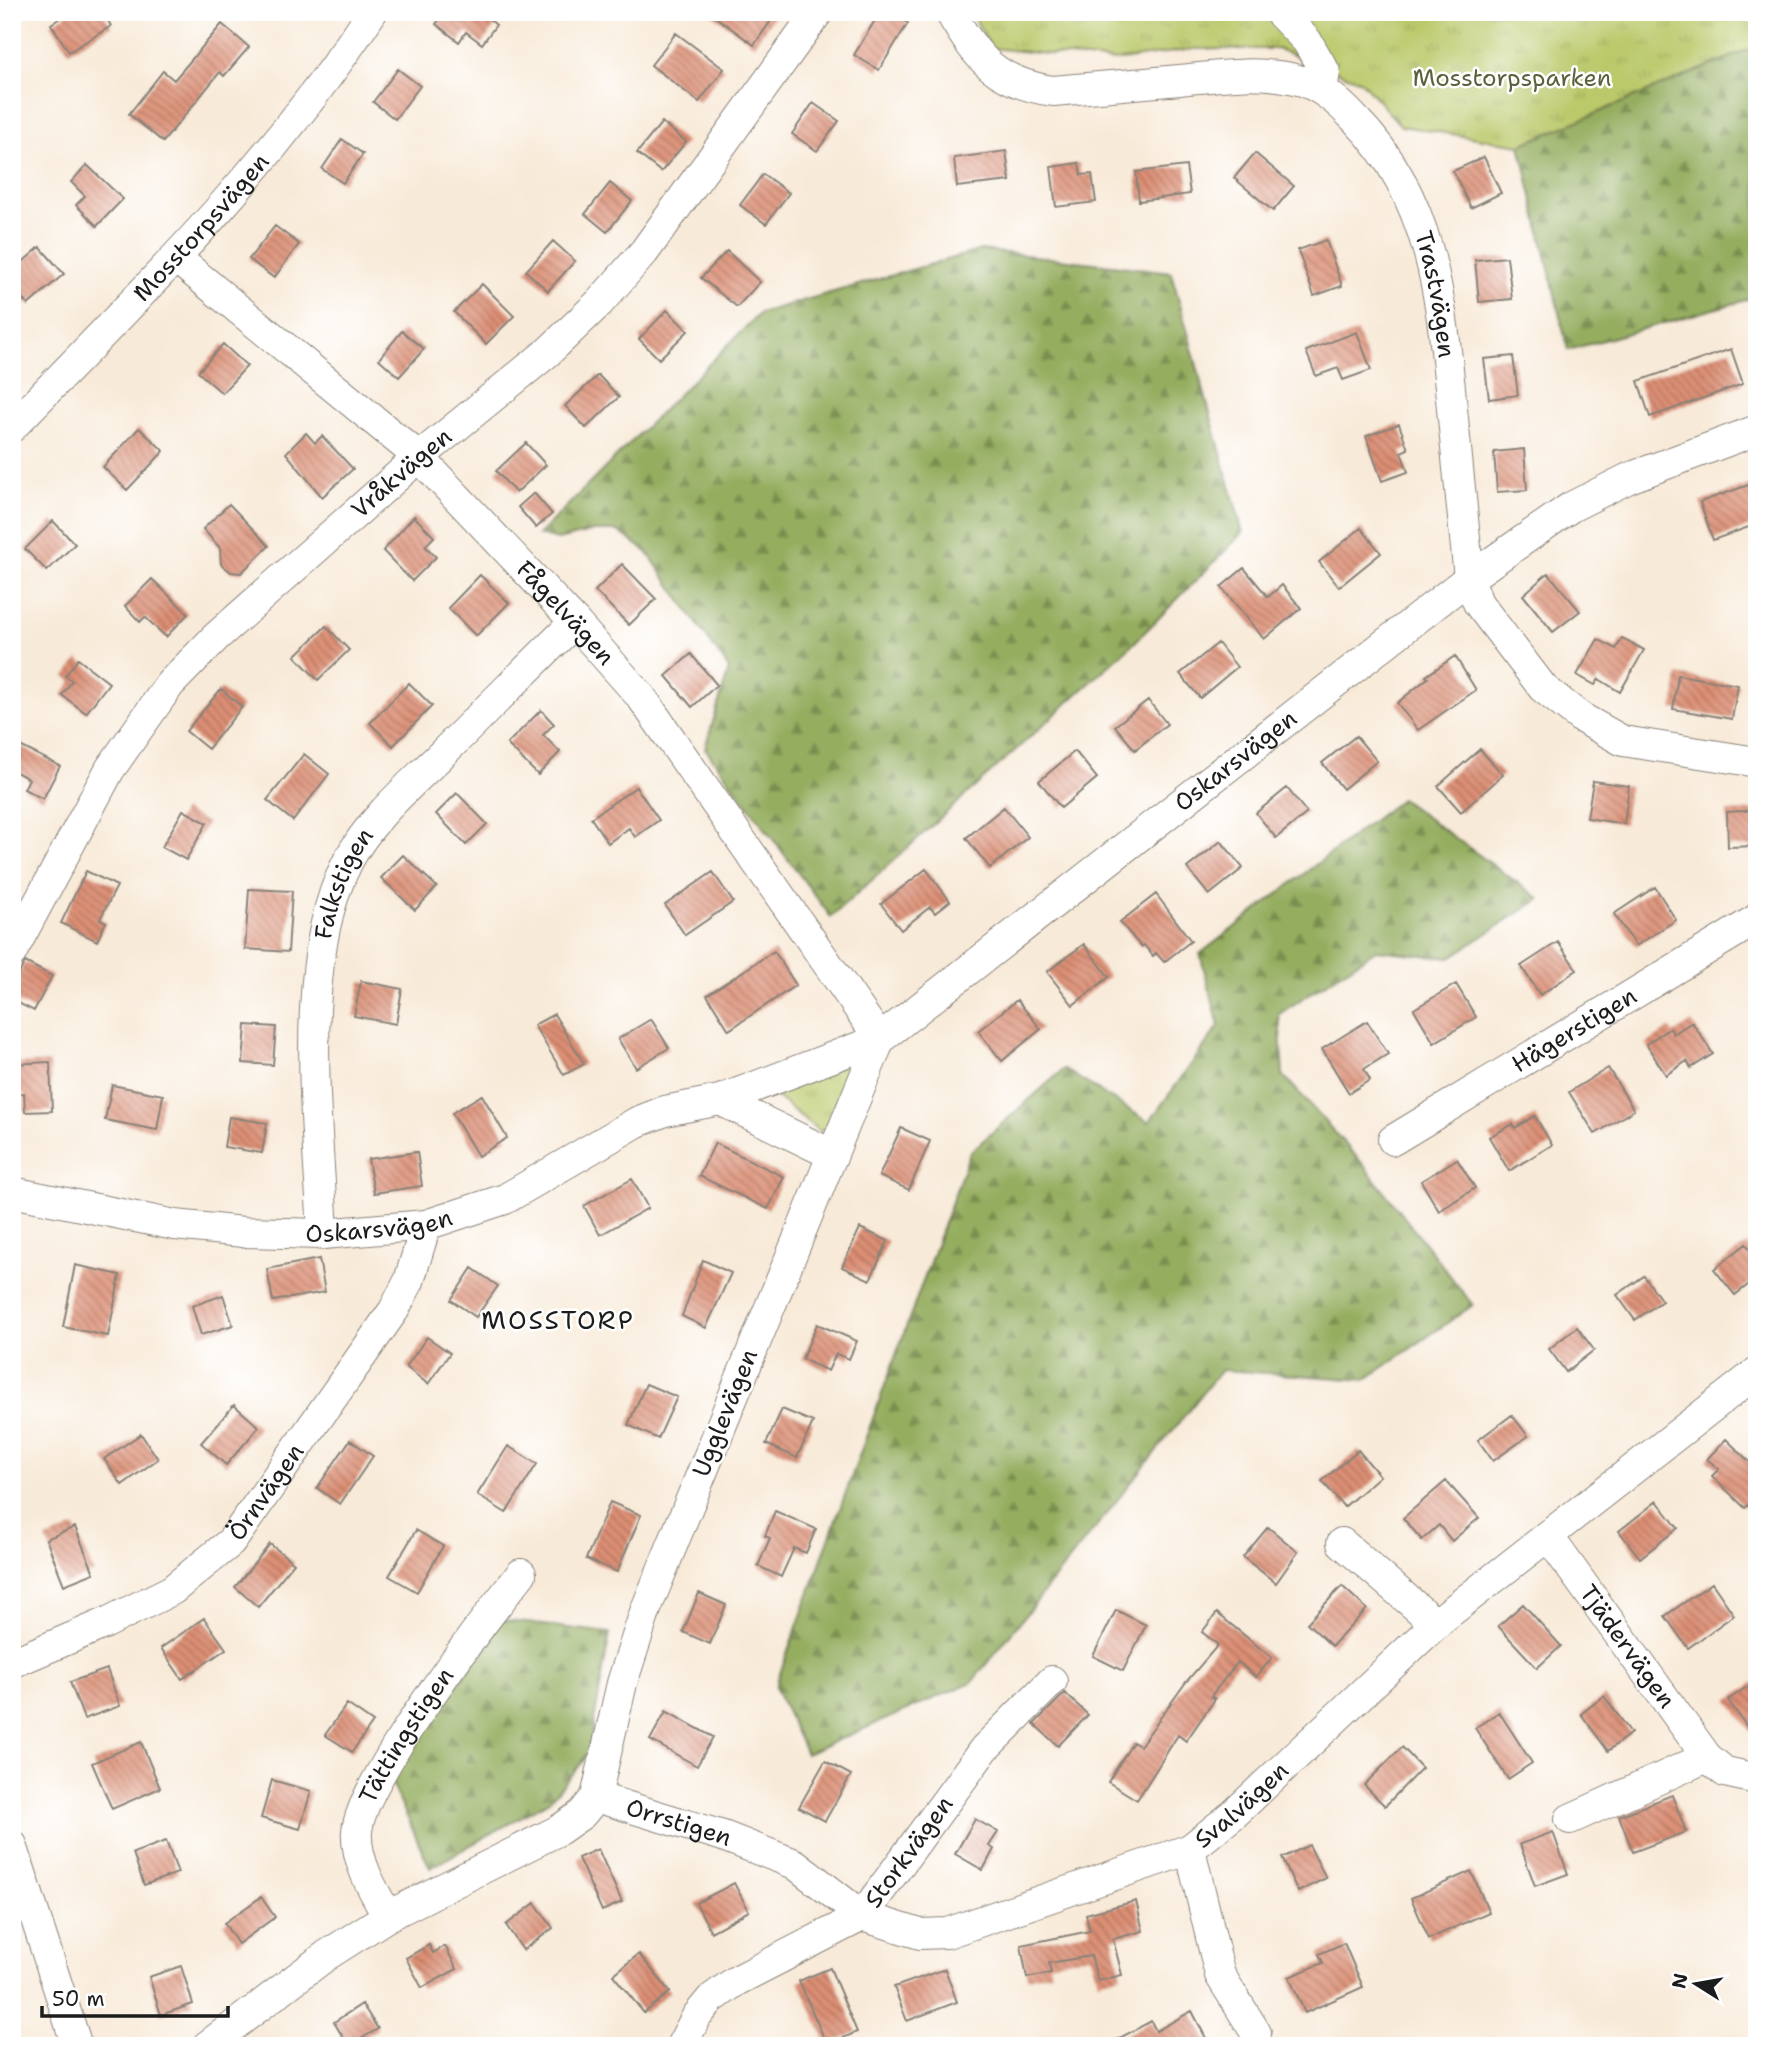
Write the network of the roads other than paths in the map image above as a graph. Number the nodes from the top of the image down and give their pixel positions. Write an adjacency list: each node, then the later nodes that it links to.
1 (372, 12): 6 (street, Mosstorpsvägen)
2 (818, 12): 9 (street, Vråkvägen)
3 (950, 12): 5 (street, Trastvägen)
4 (1279, 12): 5 (street)
5 (1322, 90): 10 (street, Trastvägen)
6 (176, 258): 7 (street, Mosstorpsvägen); 9 (street, Fågelvägen)
7 (12, 427)
8 (1757, 430): 10 (street, Oskarsvägen)
9 (419, 457): 11 (street, Fågelvägen); 14 (street, Vråkvägen)
10 (1469, 578): 12 (street, Trastvägen); 15 (street, Oskarsvägen)
11 (575, 622): 15 (street, Fågelvägen); 21 (street, Falkstigen)
12 (1757, 762)
13 (1757, 919): 17 (street, Hägerstigen)
14 (12, 952)
15 (880, 1039): 16 (street, Oskarsvägen); 18 (street, Ugglevägen)
16 (720, 1100): 18 (street); 20 (street, Oskarsvägen)
17 (1393, 1140)
18 (833, 1155): 31 (street, Ugglevägen)
19 (12, 1192): 21 (street, Oskarsvägen)
20 (426, 1225): 21 (street, Oskarsvägen); 27 (street, Örnvägen)
21 (323, 1234)
22 (1757, 1372): 23 (street, Svalvägen)
23 (1548, 1536): 26 (street, Svalvägen); 29 (street, Tjädervägen)
24 (1342, 1543): 26 (street)
25 (521, 1574): 35 (street, Tättingstigen)
26 (1436, 1624): 34 (street, Svalvägen)
27 (12, 1663)
28 (1052, 1681): 36 (street, Storkvägen)
29 (1707, 1757): 30 (street, Tjädervägen); 32 (street)
30 (1757, 1779)
31 (596, 1797): 35 (street, Orrstigen); 36 (street, Orrstigen)
32 (1570, 1819)
33 (12, 1845): 38 (street)
34 (1189, 1849): 36 (street, Orrstigen); 37 (street, Svalvägen)
35 (388, 1916): 39 (street, Orrstigen)
36 (862, 1916): 40 (street, Storkvägen)
37 (1256, 2032)
38 (77, 2046)
39 (207, 2046)
40 (681, 2046)

